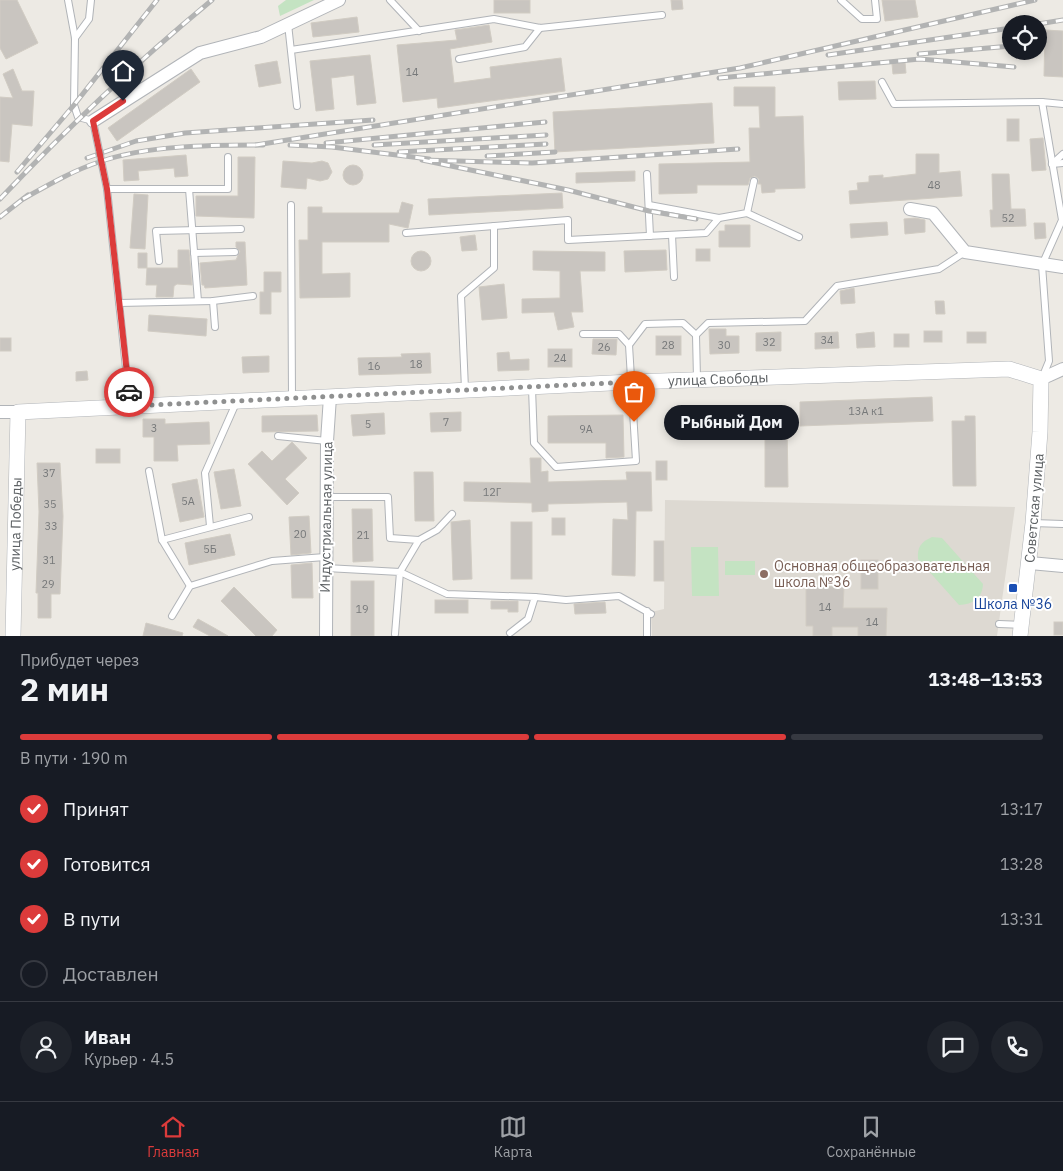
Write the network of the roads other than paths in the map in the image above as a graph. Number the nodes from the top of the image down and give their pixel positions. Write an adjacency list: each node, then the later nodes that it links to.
1 (68, 0): 11 (lane)
2 (91, 0): 11 (lane)
3 (339, 0): 8 (street)
4 (390, 0): 10 (lane)
5 (841, 0): 6 (lane)
6 (875, 0)
7 (662, 15): 9 (lane)
8 (288, 24): 12 (lane); 18 (street)
9 (540, 28): 10 (lane); 13 (lane)
10 (419, 30): 12 (lane)
11 (75, 38): 18 (lane)
12 (291, 50): 17 (lane)
13 (459, 60)
14 (882, 82): 15 (lane)
15 (1042, 102): 16 (lane); 22 (lane)
16 (1063, 104)
17 (297, 106)
18 (93, 121): 25 (lane)
19 (1063, 154): 22 (lane)
20 (228, 157): 26 (lane)
21 (1063, 163): 22 (lane)
22 (1052, 164): 43 (lane)
23 (648, 174): 28 (lane)
24 (754, 181): 30 (lane)
25 (107, 189): 26 (lane); 49 (lane)
26 (189, 189): 34 (lane)
27 (291, 205): 61 (lane)
28 (649, 205): 31 (lane); 37 (lane)
29 (910, 209): 40 (street)
30 (747, 213): 31 (lane); 38 (lane)
31 (719, 218): 36 (lane)
32 (494, 226): 35 (lane); 37 (lane); 59 (lane)
33 (241, 229): 34 (lane)
34 (192, 230): 41 (lane); 42 (lane)
35 (406, 233)
36 (672, 235): 37 (lane); 45 (lane)
37 (650, 236)
38 (799, 236)
39 (235, 252): 41 (lane)
40 (965, 252): 43 (street); 52 (lane)
41 (194, 253): 47 (lane)
42 (159, 260)
43 (1042, 265): 44 (street); 56 (lane)
44 (1063, 267)
45 (674, 277)
46 (253, 296): 48 (lane)
47 (198, 301): 48 (lane); 49 (lane)
48 (213, 301): 50 (lane)
49 (119, 303): 63 (lane)
50 (215, 327)
51 (583, 334): 53 (lane)
52 (696, 335): 53 (lane); 55 (lane)
53 (629, 345): 57 (lane)
54 (1063, 369): 56 (street)
55 (698, 379): 56 (street, улица Свободы); 57 (street, улица Свободы)
56 (1041, 379): 72 (street, Советская улица)
57 (631, 382): 58 (street, улица Свободы); 58 (lane)
58 (532, 386): 59 (street, улица Свободы)
59 (465, 389): 60 (street, улица Свободы)
60 (330, 397): 61 (street, улица Свободы); 67 (street, Индустриальная улица)
61 (292, 398): 62 (street, улица Свободы)
62 (237, 402): 63 (street, улица Свободы); 74 (lane)
63 (130, 406): 65 (street, улица Свободы)
64 (0, 412): 65 (street, улица Свободы)
65 (18, 412): 88 (street, улица Победы)
66 (278, 436): 67 (lane)
67 (327, 441): 69 (street, Индустриальная улица)
68 (149, 471): 75 (lane)
69 (326, 497): 76 (lane); 77 (street, Индустриальная улица)
70 (452, 514): 76 (lane)
71 (249, 517): 74 (lane)
72 (1033, 523): 73 (lane); 78 (street, Советская улица)
73 (1063, 524)
74 (210, 526): 75 (lane)
75 (162, 540): 81 (lane)
76 (419, 540): 80 (lane)
77 (326, 563): 80 (lane); 81 (lane); 89 (street, Индустриальная улица)
78 (1030, 563): 79 (street); 85 (street, Советская улица)
79 (1063, 566)
80 (400, 572): 82 (lane); 87 (lane)
81 (190, 586): 83 (lane)
82 (535, 597): 86 (lane); 90 (lane)
83 (172, 616)
84 (998, 624): 85 (lane)
85 (1021, 630)
86 (510, 633)
87 (395, 634)
88 (13, 636)
89 (326, 636)
90 (647, 636)

